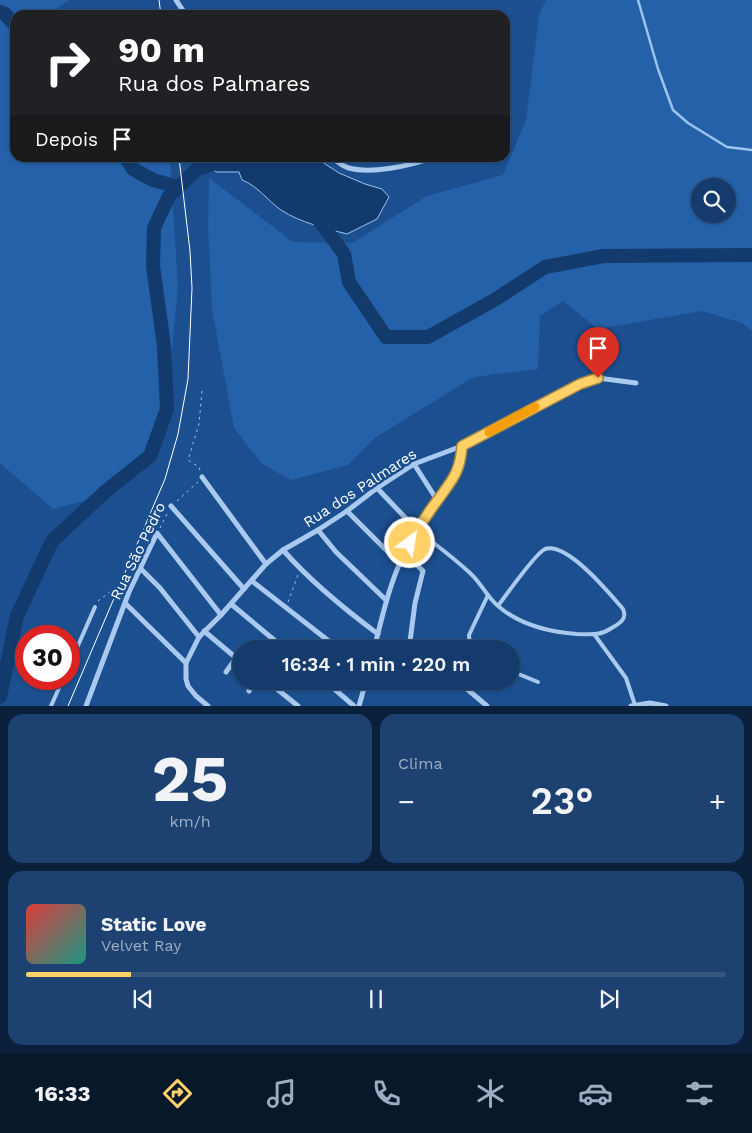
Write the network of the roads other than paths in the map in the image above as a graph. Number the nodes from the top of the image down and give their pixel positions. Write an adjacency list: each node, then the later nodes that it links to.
1 (339, 162): 2 (street)
2 (420, 162)
3 (636, 382): 4 (street, Rua dos Palmares)
4 (462, 446): 5 (street, Rua dos Palmares); 8 (street)
5 (414, 464): 7 (street, Rua dos Palmares); 8 (street)
6 (202, 478): 15 (street)
7 (376, 488): 10 (street, Rua dos Palmares); 12 (street)
8 (438, 500): 12 (street)
9 (171, 506): 19 (street)
10 (347, 511): 11 (street, Rua dos Palmares); 16 (street)
11 (318, 530): 13 (street, Rua dos Palmares); 21 (street)
12 (417, 530): 14 (street); 20 (lane)
13 (283, 550): 15 (street, Rua dos Palmares); 28 (street)
14 (402, 557): 16 (street); 34 (street)
15 (266, 564): 18 (street, Rua dos Palmares)
16 (400, 564): 21 (street)
17 (141, 569): 22 (street, Rua São Pedro); 26 (street, Rua São Pedro); 30 (street)
18 (252, 581): 19 (street, Rua dos Palmares); 32 (street)
19 (244, 589): 23 (street, Rua dos Palmares)
20 (488, 595): 24 (lane); 35 (lane)
21 (386, 600): 28 (street)
22 (125, 603): 38 (street); 48 (street, Rua São Pedro)
23 (231, 604): 26 (street, Rua dos Palmares); 31 (street)
24 (498, 606): 29 (lane); 29 (lane)
25 (95, 607): 36 (lane)
26 (221, 615): 27 (street, Rua dos Palmares)
27 (204, 631): 30 (street, Rua dos Palmares); 37 (street)
28 (378, 634): 33 (street)
29 (594, 634): 49 (lane)
30 (199, 637): 38 (street, Rua dos Palmares)
31 (274, 640)
32 (328, 640)
33 (376, 640)
34 (410, 640)
35 (469, 640)
36 (80, 641)
37 (232, 655)
38 (186, 663): 51 (street)
39 (232, 664): 40 (street)
40 (226, 672)
41 (520, 675): 42 (lane)
42 (538, 682)
43 (58, 690): 50 (lane)
44 (278, 690): 52 (street)
45 (335, 690): 53 (street)
46 (363, 690): 54 (street)
47 (468, 690): 55 (street)
48 (87, 705)
49 (634, 705): 56 (street)
50 (51, 706)
51 (208, 706)
52 (298, 706)
53 (354, 706)
54 (359, 706)
55 (487, 706)
56 (666, 706)

